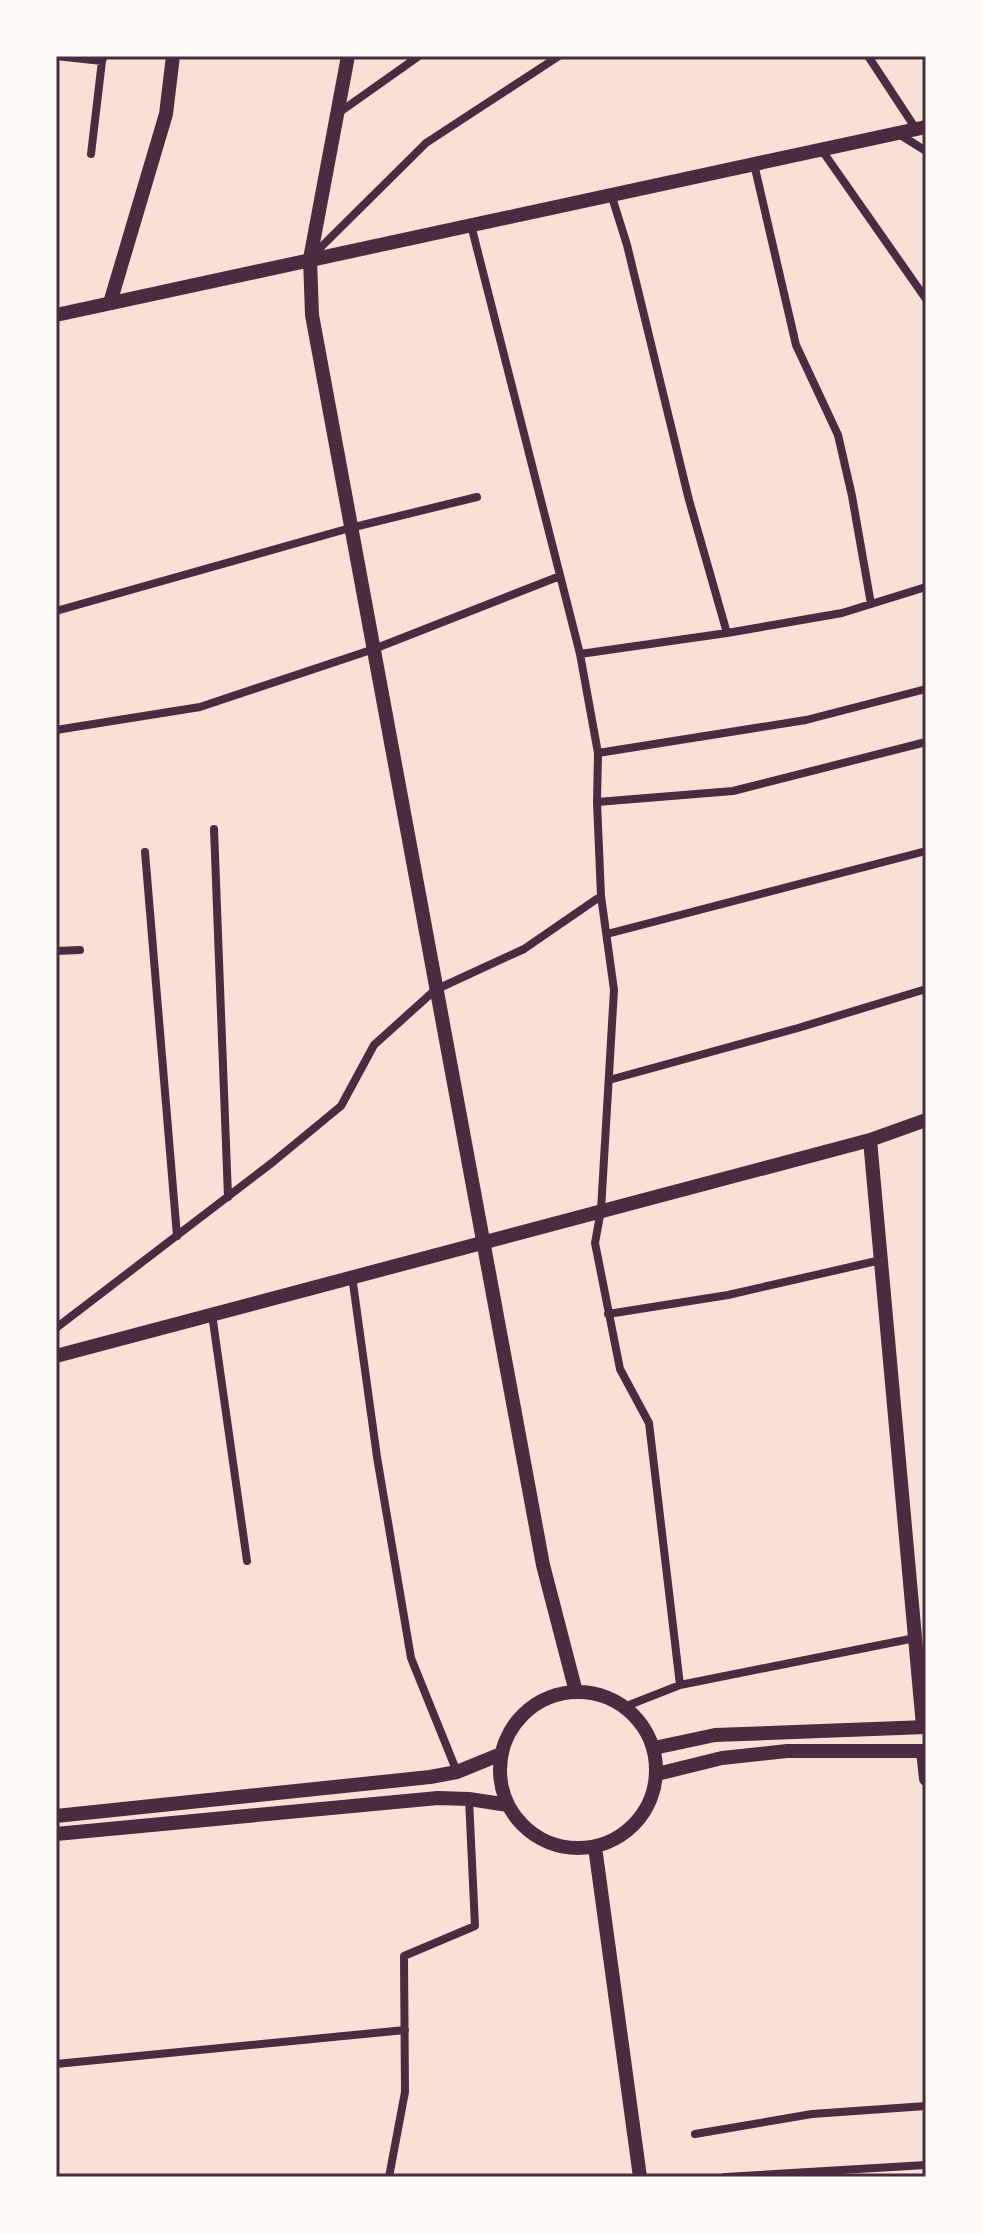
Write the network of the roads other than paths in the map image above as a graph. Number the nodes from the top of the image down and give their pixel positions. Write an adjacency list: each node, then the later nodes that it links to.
1 (56, 56): 7 (street)
2 (173, 56): 19 (main road)
3 (348, 56): 8 (main road)
4 (419, 56): 8 (street)
5 (559, 56): 17 (street)
6 (868, 56): 9 (street)
7 (103, 59): 13 (street)
8 (337, 114): 17 (main road)
9 (921, 128): 10 (main road)
10 (897, 133): 11 (main road); 12 (street)
11 (821, 149): 14 (main road); 18 (street)
12 (926, 151)
13 (91, 154)
14 (754, 164): 15 (main road); 25 (street)
15 (611, 194): 16 (main road); 27 (street)
16 (471, 224): 17 (main road); 23 (street)
17 (310, 259): 19 (main road); 22 (main road)
18 (926, 299)
19 (110, 303): 20 (main road)
20 (56, 315)
21 (477, 497): 22 (street)
22 (350, 528): 26 (street); 28 (main road)
23 (560, 576): 28 (street); 29 (street)
24 (926, 587): 25 (street)
25 (871, 604): 27 (street)
26 (56, 611)
27 (727, 633): 29 (street)
28 (374, 649): 31 (street); 43 (main road)
29 (580, 654): 33 (street)
30 (926, 689): 33 (street)
31 (56, 730)
32 (926, 742): 34 (street)
33 (598, 753): 34 (street)
34 (597, 802): 38 (street)
35 (214, 829): 47 (street)
36 (926, 851): 39 (street)
37 (145, 852): 49 (street)
38 (601, 896): 39 (street); 43 (street)
39 (607, 934): 44 (street)
40 (80, 950): 41 (street)
41 (56, 951)
42 (926, 989): 44 (street)
43 (435, 990): 47 (street); 50 (main road)
44 (609, 1080): 48 (street)
45 (926, 1120): 46 (main road)
46 (870, 1140): 48 (main road); 51 (main road)
47 (228, 1197): 49 (street)
48 (601, 1210): 50 (main road); 54 (street)
49 (177, 1236): 55 (street)
50 (482, 1241): 52 (main road); 61 (main road)
51 (881, 1260): 54 (street); 58 (main road)
52 (352, 1276): 53 (main road); 67 (street)
53 (212, 1314): 56 (main road); 57 (street)
54 (608, 1314): 60 (street)
55 (56, 1328)
56 (56, 1356)
57 (247, 1561)
58 (915, 1638): 59 (main road); 60 (street)
59 (922, 1662): 63 (main road)
60 (680, 1685): 62 (street)
61 (576, 1692): 62 (main road); 66 (main road)
62 (624, 1707): 64 (main road)
63 (924, 1726): 64 (main road); 65 (main road)
64 (654, 1748): 68 (main road)
65 (925, 1751): 68 (main road); 69 (main road)
66 (501, 1754): 67 (main road); 71 (main road)
67 (457, 1772): 72 (main road)
68 (657, 1774): 74 (main road)
69 (926, 1779)
70 (469, 1799): 71 (main road); 73 (main road); 75 (street)
71 (508, 1805): 74 (main road)
72 (56, 1816)
73 (56, 1834)
74 (595, 1847): 81 (main road)
75 (405, 2030): 76 (street); 80 (street)
76 (56, 2064)
77 (926, 2106): 78 (street)
78 (695, 2134)
79 (926, 2165): 82 (street)
80 (389, 2177)
81 (640, 2177)
82 (725, 2177)

